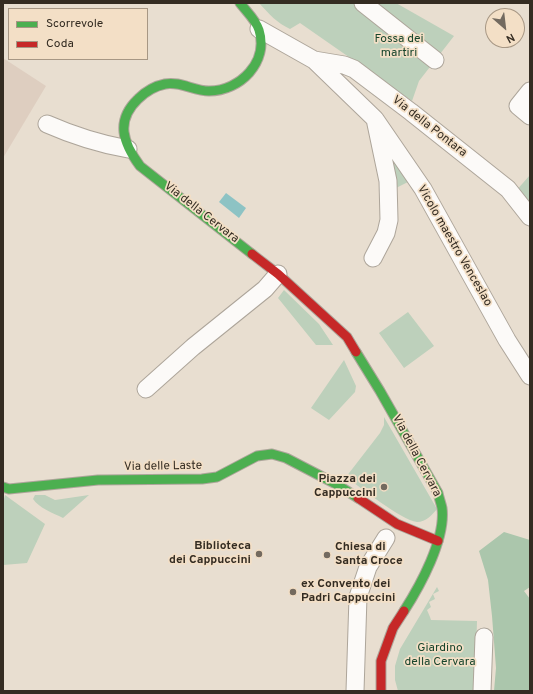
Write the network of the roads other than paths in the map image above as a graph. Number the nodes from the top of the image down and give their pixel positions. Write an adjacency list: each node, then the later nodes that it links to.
1 (240, 3): 3 (street)
2 (362, 3): 5 (street)
3 (259, 29): 4 (street); 10 (street, Via della Cervara)
4 (314, 60): 8 (street, Vicolo maestro Venceslao); 11 (street, Via della Pontara)
5 (435, 60)
6 (530, 91): 7 (street)
7 (530, 116)
8 (375, 120): 12 (street); 14 (street, Vicolo maestro Venceslao)
9 (47, 124): 10 (street)
10 (128, 149): 13 (street, Via della Cervara)
11 (530, 217)
12 (373, 258)
13 (278, 274): 15 (street); 18 (street, Via della Cervara)
14 (530, 376)
15 (146, 389)
16 (3, 487): 18 (street, Via delle Laste)
17 (386, 538): 20 (street)
18 (438, 542): 21 (street, Via della Cervara)
19 (484, 637): 22 (street)
20 (355, 691)
21 (382, 691)
22 (482, 691)

